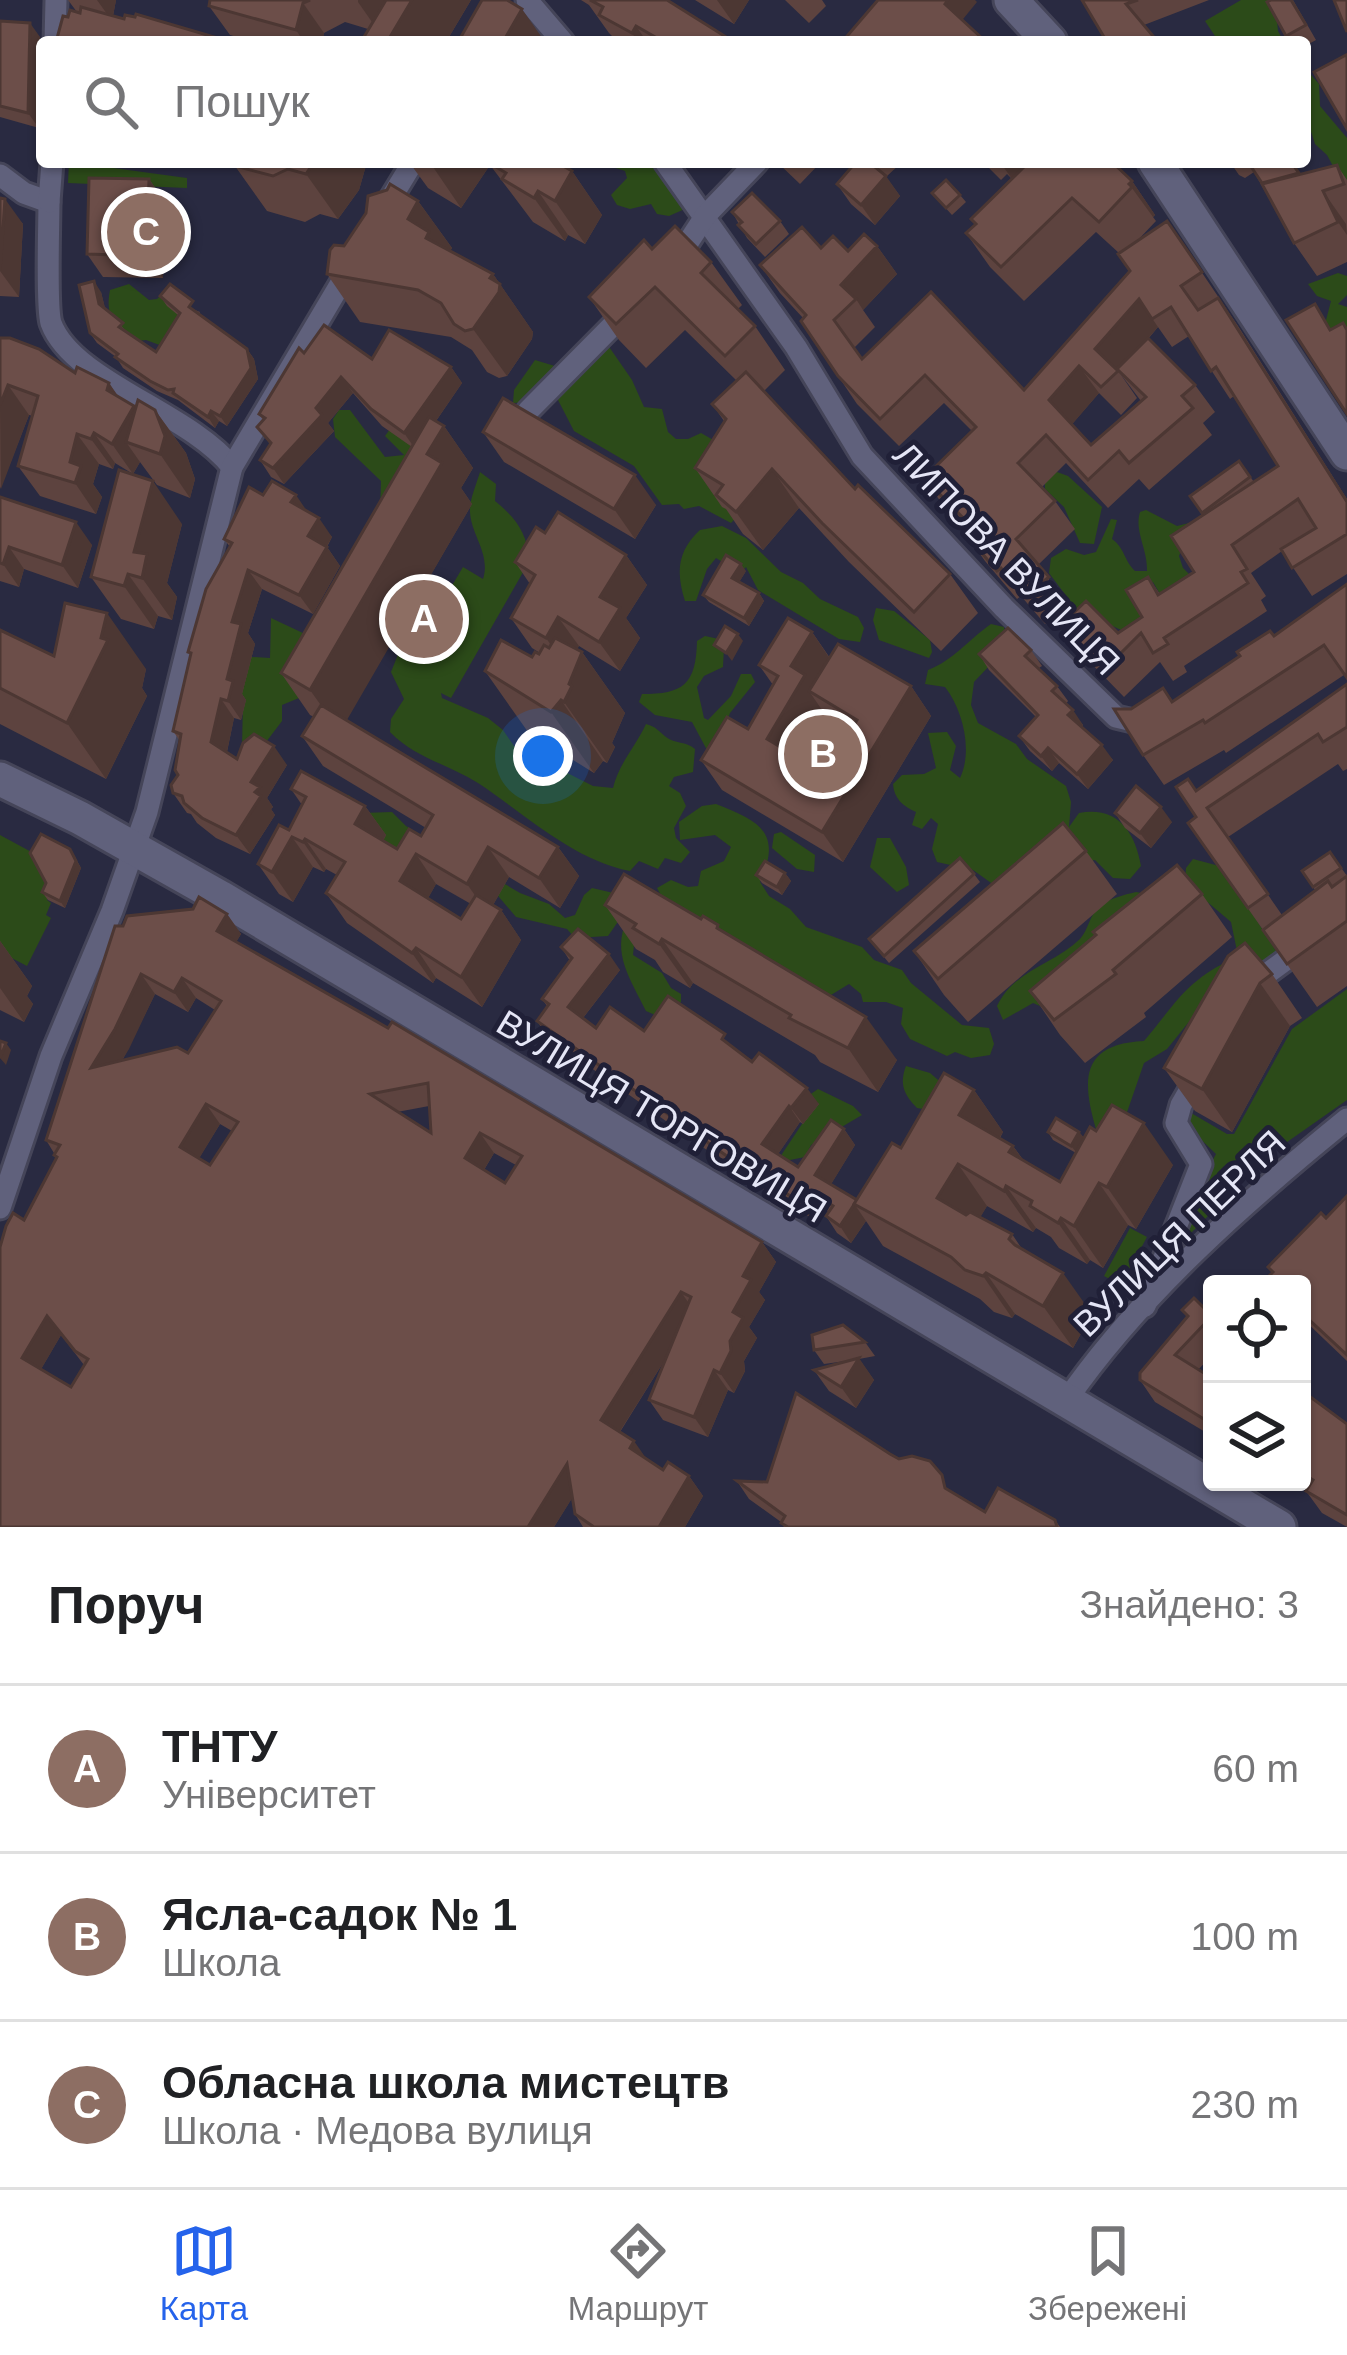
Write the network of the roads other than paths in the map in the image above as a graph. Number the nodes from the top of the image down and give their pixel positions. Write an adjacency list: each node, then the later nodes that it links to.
1 (56, 0): 4 (street)
2 (527, 0): 5 (street)
3 (1011, 0): 6 (main road)
4 (55, 36)
5 (558, 36)
6 (1044, 36)
7 (52, 168): 13 (street)
8 (408, 168): 17 (street)
9 (670, 168): 14 (street, ЛИПОВА ВУЛИЦЯ)
10 (751, 168): 14 (street)
11 (1159, 168): 16 (main road)
12 (0, 175): 13 (street)
13 (49, 202): 17 (street)
14 (706, 215): 15 (street); 18 (street, ЛИПОВА ВУЛИЦЯ)
15 (528, 411)
16 (1347, 453)
17 (232, 467): 20 (street)
18 (1162, 712)
19 (0, 779): 20 (main road, ВУЛИЦЯ ТОРГОВИЦЯ)
20 (136, 849): 25 (street); 27 (main road, ВУЛИЦЯ ТОРГОВИЦЯ)
21 (1347, 914): 22 (street)
22 (1235, 1009)
23 (1213, 1050): 26 (street)
24 (1347, 1119): 26 (street, ВУЛИЦЯ ПЕРЛЯ)
25 (0, 1208)
26 (1145, 1306): 27 (street, ВУЛИЦЯ ПЕРЛЯ)
27 (1066, 1401): 28 (main road, ВУЛИЦЯ ТОРГОВИЦЯ)
28 (1279, 1527)

